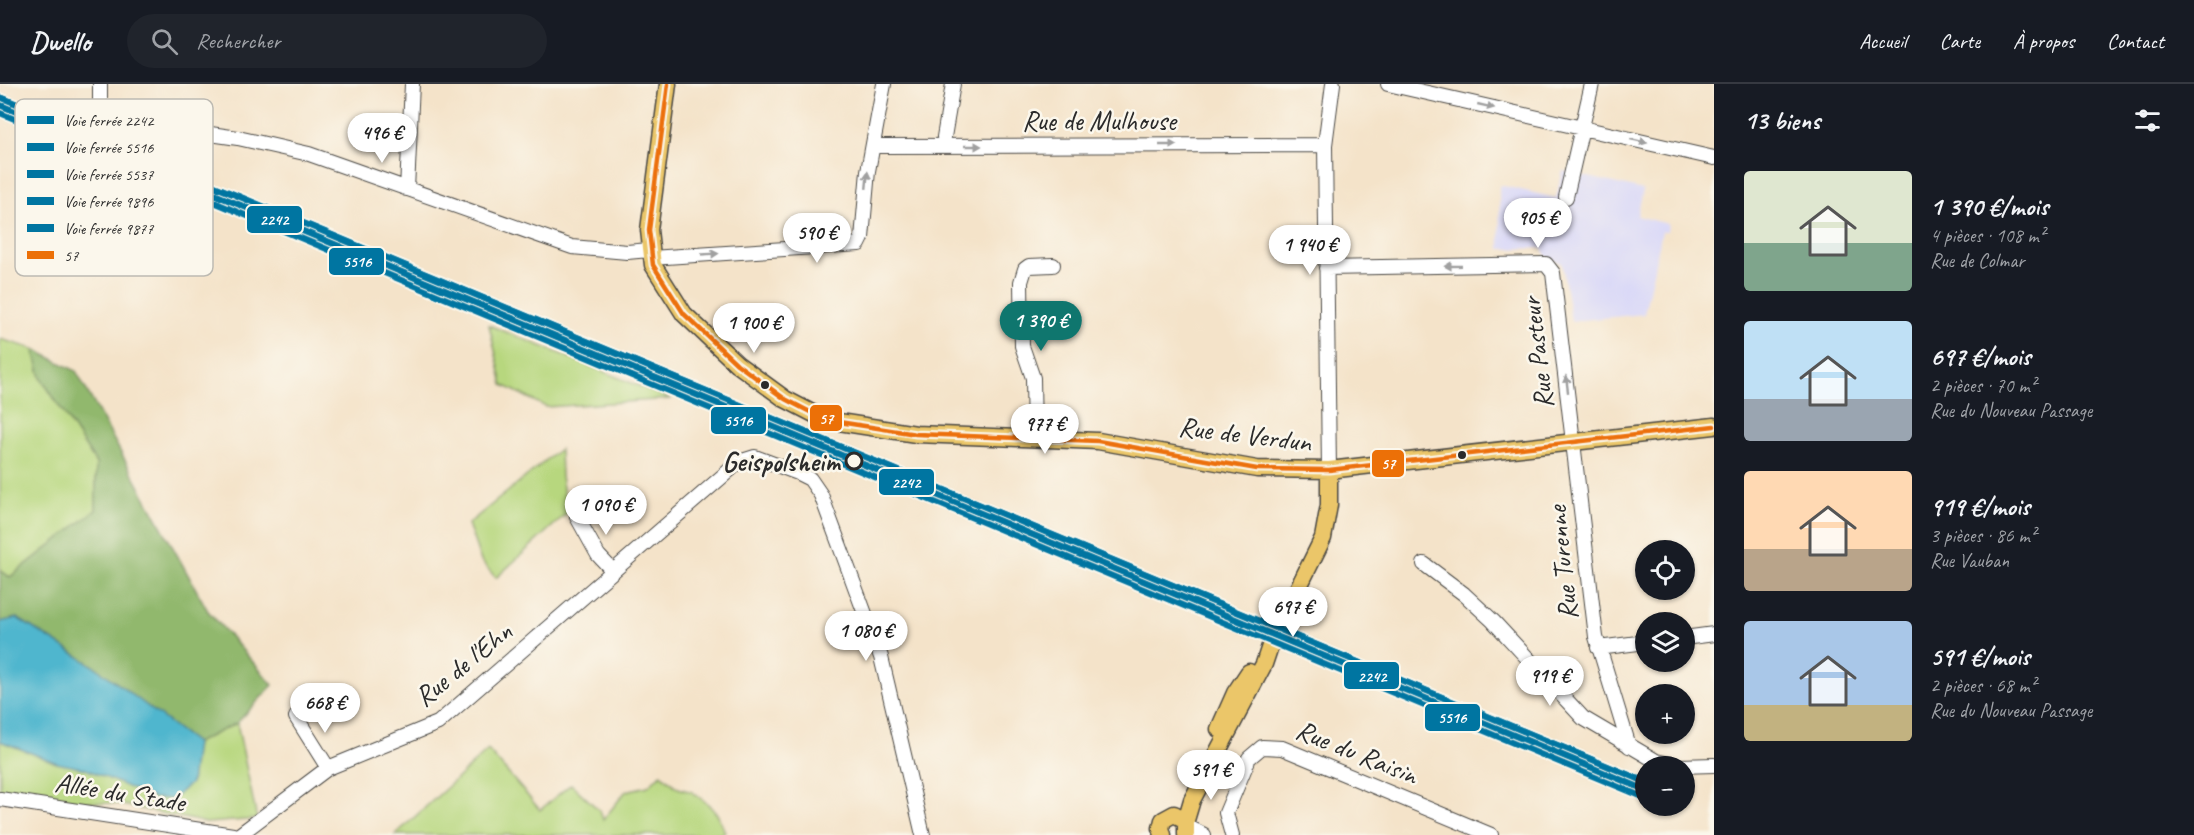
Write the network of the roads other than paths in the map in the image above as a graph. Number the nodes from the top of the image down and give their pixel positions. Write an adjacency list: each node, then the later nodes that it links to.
1 (100, 84): 9 (street)
2 (412, 84): 16 (street)
3 (668, 84): 18 (main road)
4 (884, 84): 14 (street)
5 (953, 84): 12 (street)
6 (1333, 84): 13 (street)
7 (1388, 84): 10 (street, one-way to 10)
8 (1592, 84): 10 (street)
9 (100, 99)
10 (1582, 128): 15 (street, one-way to 15); 17 (street)
11 (213, 134): 16 (street)
12 (944, 137)
13 (1325, 145): 14 (street, Rue de Mulhouse, one-way to 13); 20 (street)
14 (873, 146): 18 (street, one-way to 14)
15 (1714, 158)
16 (407, 189): 18 (street)
17 (1566, 197)
18 (650, 254): 22 (main road, Rue de Verdun)
19 (1053, 264): 22 (street)
20 (1326, 268): 23 (street, Rue Pasteur, one-way to 20); 24 (street)
21 (1714, 426): 23 (main road, Rue de Verdun)
22 (1034, 437): 24 (main road, Rue de Verdun)
23 (1574, 442): 24 (main road, Rue de Verdun); 31 (street, Rue Turenne)
24 (1329, 470): 37 (main road)
25 (577, 517): 27 (street)
26 (1424, 564): 33 (street)
27 (613, 571): 35 (street, Rue de l'Ehn); 41 (street, Rue de l'Ehn)
28 (1714, 634): 29 (street)
29 (1695, 637)
30 (1635, 643): 31 (street)
31 (1598, 648): 33 (street, Rue Turenne)
32 (296, 717): 35 (street)
33 (1629, 746): 34 (street)
34 (1714, 765)
35 (327, 768): 40 (street, Rue de l'Ehn)
36 (0, 799): 39 (street, Allée du Stade)
37 (1183, 824): 38 (main road); 42 (street)
38 (1158, 833)
39 (233, 835)
40 (239, 835)
41 (923, 835)
42 (1204, 835)
43 (1232, 835): 44 (street, Rue du Raisin)
44 (1491, 835)

